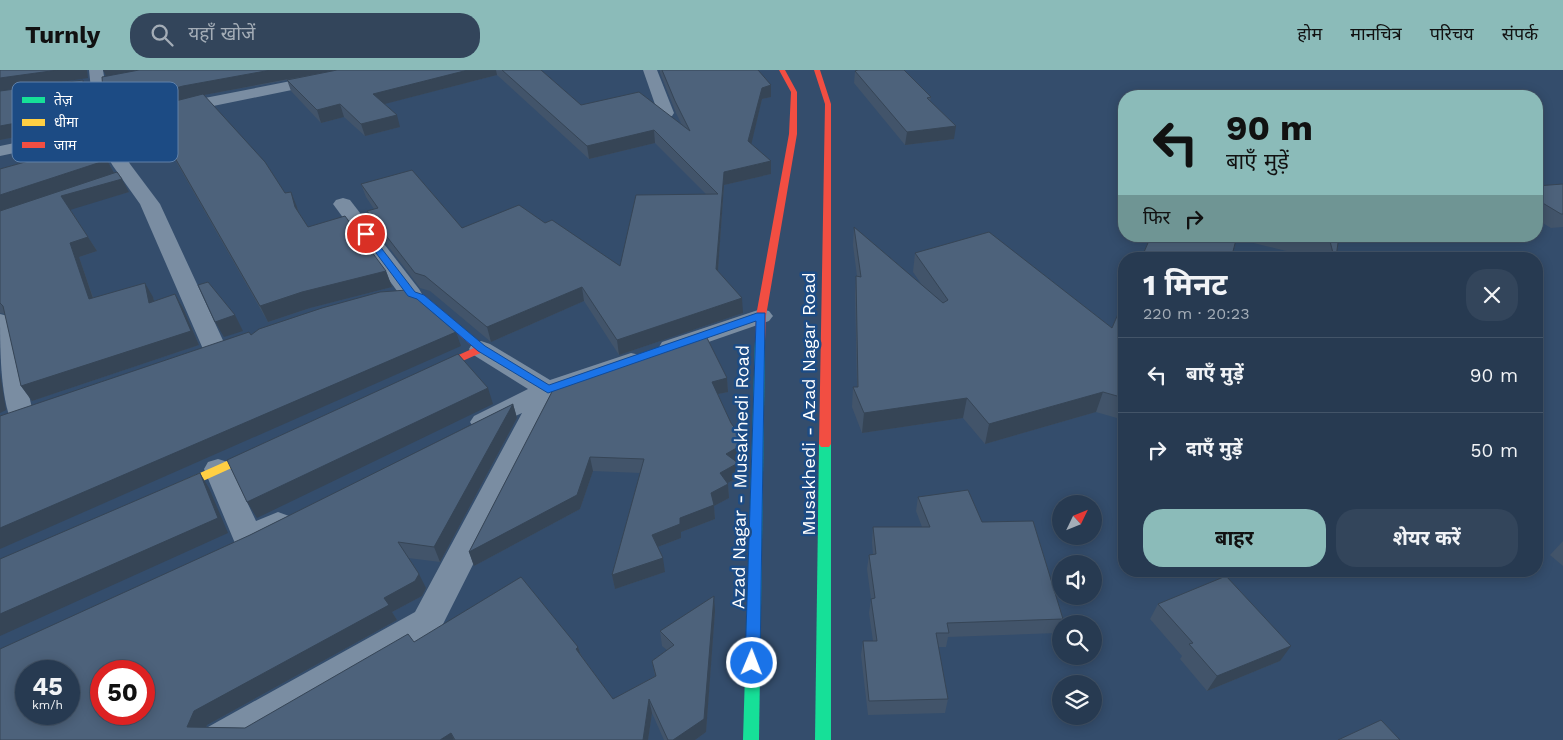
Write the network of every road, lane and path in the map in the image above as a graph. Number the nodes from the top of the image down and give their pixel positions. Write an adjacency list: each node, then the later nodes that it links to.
1 (370, 70): 7 (street)
2 (650, 70): 8 (street)
3 (782, 70): 13 (main road, Azad Nagar - Musakhedi Road)
4 (817, 70): 28 (main road, Musakhedi - Azad Nagar Road)
5 (97, 77): 6 (street)
6 (117, 81)
7 (178, 108)
8 (666, 113)
9 (113, 162): 16 (street)
10 (343, 204): 11 (street)
11 (412, 294): 12 (main road); 15 (main road)
12 (365, 302)
13 (761, 316): 19 (street); 27 (main road, Azad Nagar - Musakhedi Road)
14 (0, 321): 17 (street)
15 (481, 348): 18 (main road); 19 (street)
16 (216, 349)
17 (5, 370): 20 (street)
18 (418, 378)
19 (548, 390): 21 (street); 26 (street)
20 (19, 418)
21 (460, 434)
22 (272, 444): 23 (main road)
23 (218, 470): 24 (main road); 25 (street)
24 (156, 497)
25 (301, 513)
26 (221, 740)
27 (750, 740)
28 (823, 740)

